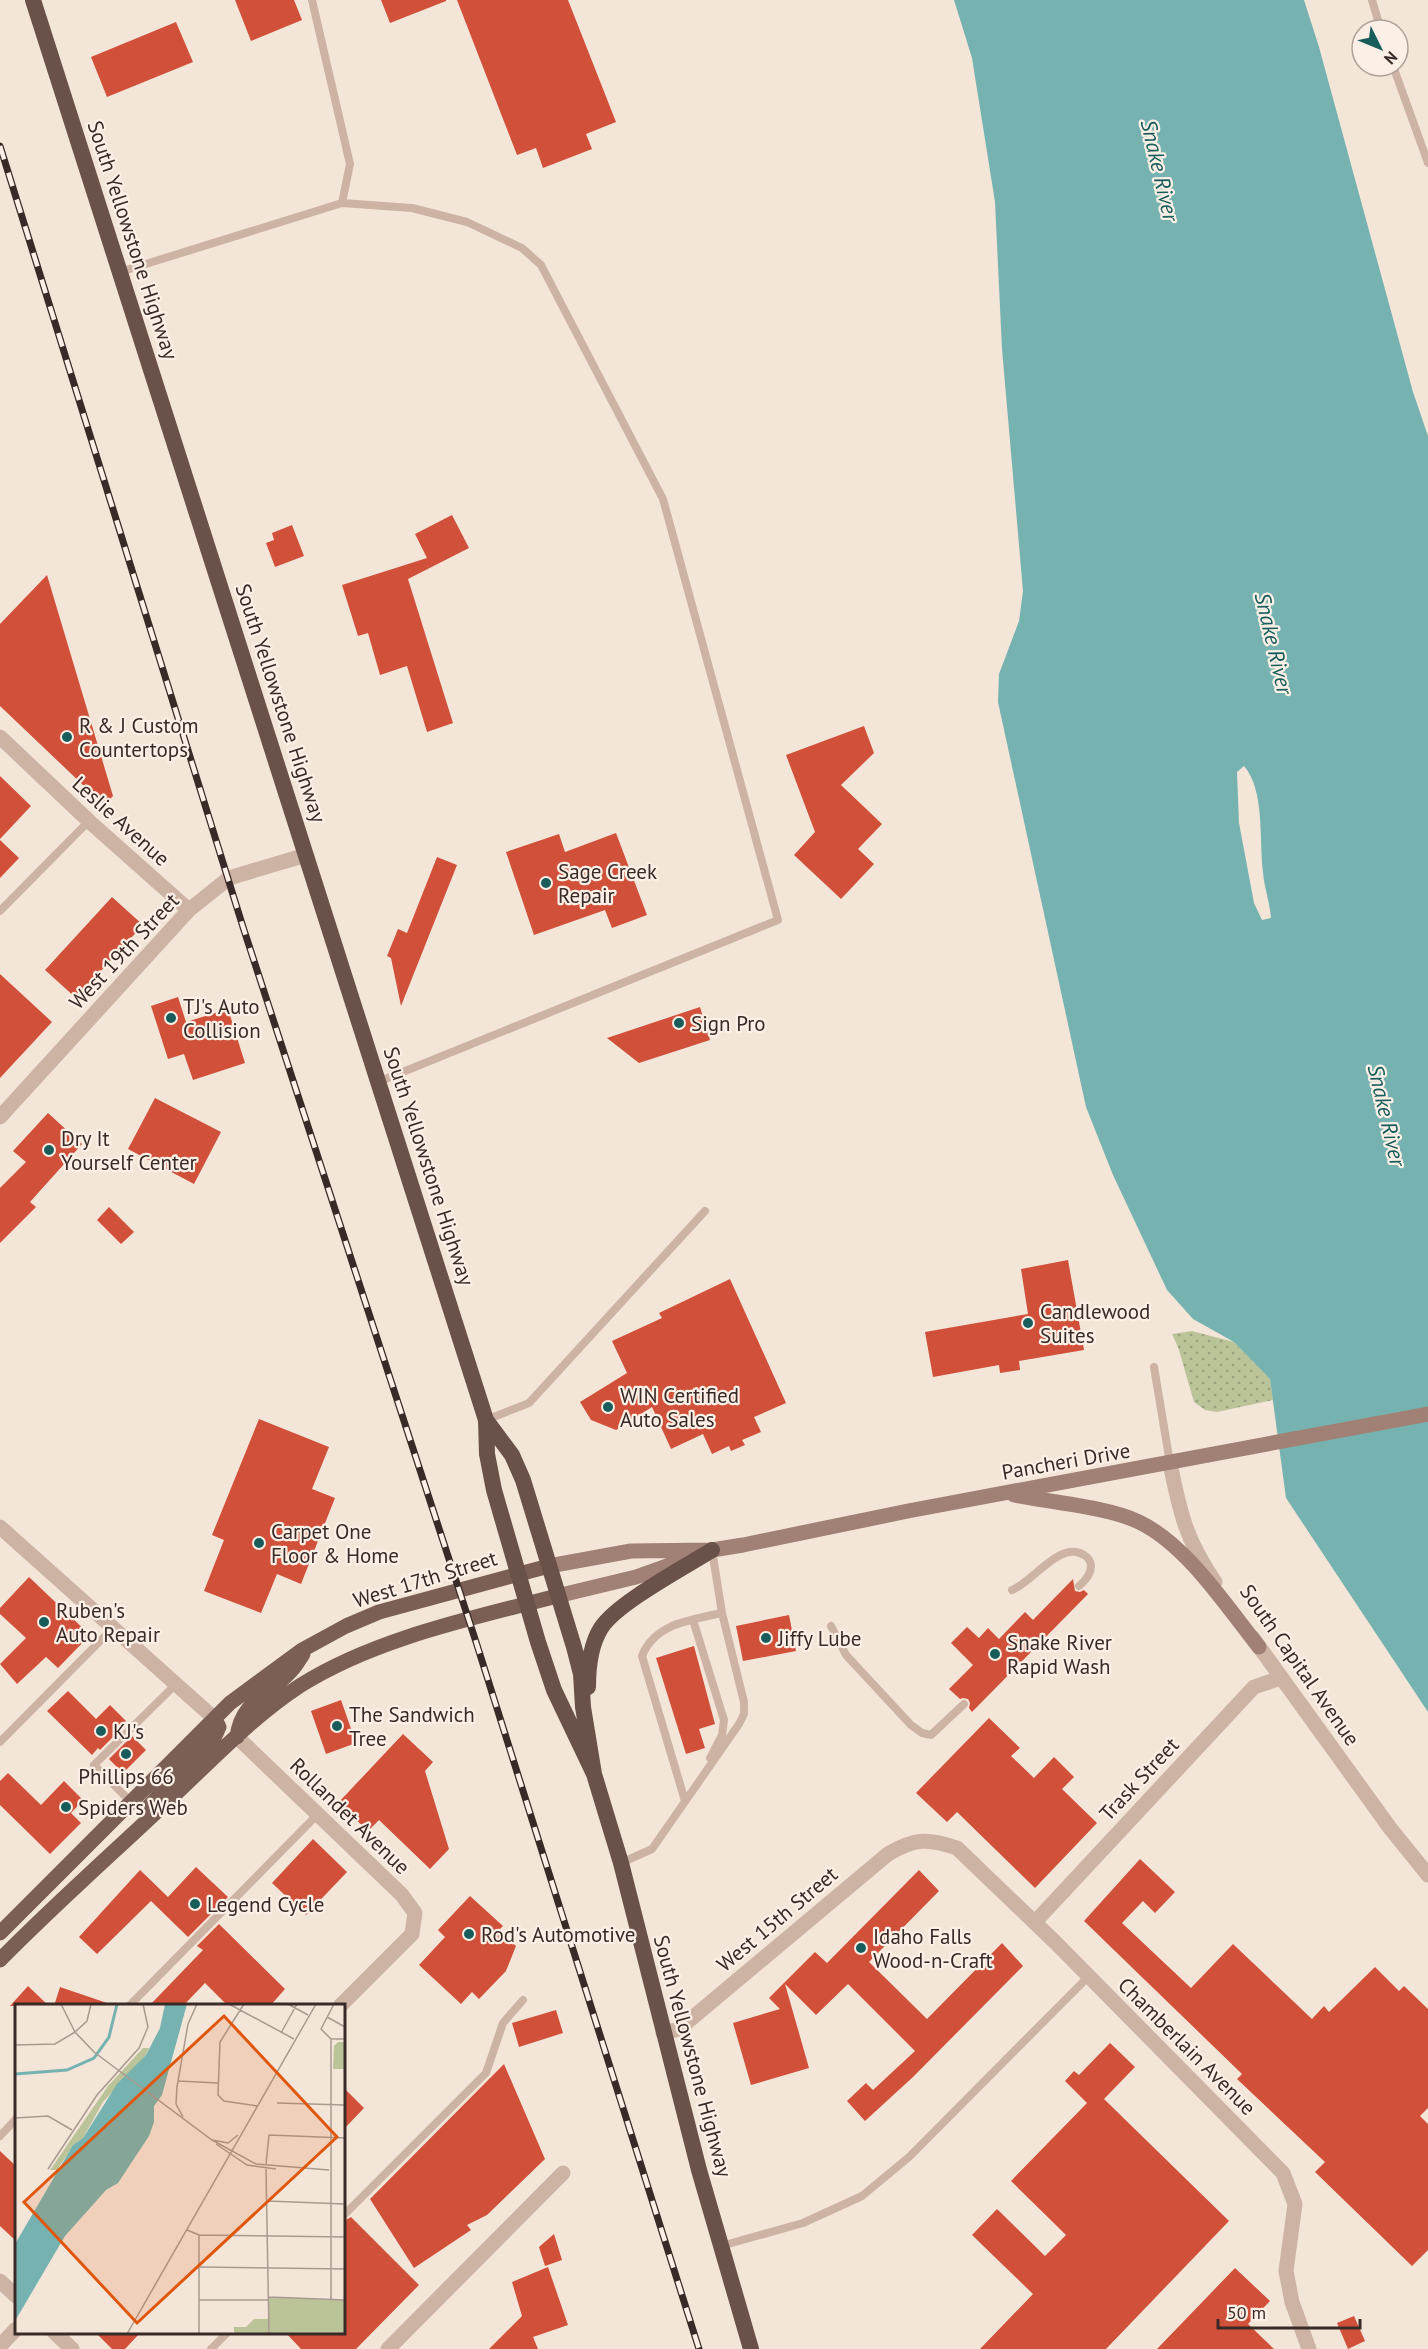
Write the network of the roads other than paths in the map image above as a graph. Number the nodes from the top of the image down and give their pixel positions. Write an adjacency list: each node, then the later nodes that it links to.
1 (33, 0): 8 (highway, South Yellowstone Highway)
2 (312, 0): 7 (lane)
3 (1372, 0): 4 (lane)
4 (1377, 18)
5 (1397, 78): 6 (lane)
6 (1428, 163)
7 (342, 203): 8 (lane); 14 (lane)
8 (120, 272): 11 (highway, South Yellowstone Highway)
9 (0, 737): 10 (street, Leslie Avenue)
10 (89, 821): 12 (street, Leslie Avenue); 13 (lane)
11 (306, 855): 12 (street, West 19th Street); 14 (highway, South Yellowstone Highway)
12 (189, 910): 15 (street, West 19th Street)
13 (0, 911)
14 (378, 1082): 19 (highway, South Yellowstone Highway)
15 (0, 1117)
16 (705, 1211): 19 (lane)
17 (1154, 1367): 20 (lane)
18 (1428, 1414): 20 (main road, Pancheri Drive)
19 (486, 1420): 24 (highway, South Yellowstone Highway); 25 (highway, South Yellowstone Highway)
20 (1170, 1463): 21 (main road, Pancheri Drive); 35 (street, South Capital Avenue)
21 (1005, 1493): 23 (main road, Pancheri Drive); 35 (main road)
22 (2, 1532): 33 (street)
23 (712, 1550): 24 (main road, Pancheri Drive); 28 (main road, Pancheri Drive); 30 (lane); 42 (highway)
24 (549, 1566): 25 (main road, West 17th Street); 28 (highway, South Yellowstone Highway)
25 (518, 1574): 29 (highway, South Yellowstone Highway); 34 (main road, West 17th Street)
26 (1079, 1586): 27 (lane)
27 (1012, 1590)
28 (557, 1596): 29 (main road, Pancheri Drive); 42 (highway, South Yellowstone Highway)
29 (526, 1604): 40 (main road); 42 (highway, South Yellowstone Highway)
30 (722, 1613): 31 (lane); 43 (lane)
31 (693, 1620): 43 (lane); 44 (lane)
32 (831, 1626): 38 (lane)
33 (113, 1628): 37 (street); 41 (lane)
34 (308, 1647): 39 (main road, West 17th Street); 40 (main road)
35 (1259, 1647): 36 (street, South Capital Avenue)
36 (1281, 1678): 50 (street, South Capital Avenue); 51 (street, Trask Street)
37 (176, 1684): 39 (street); 45 (lane)
38 (964, 1704)
39 (215, 1719): 45 (main road, West 17th Street); 48 (main road)
40 (237, 1737): 46 (street, Rollandet Avenue); 48 (main road)
41 (0, 1742)
42 (594, 1774): 49 (highway, South Yellowstone Highway)
43 (703, 1775): 44 (lane)
44 (686, 1801): 49 (lane)
45 (131, 1802): 52 (main road, West 17th Street)
46 (318, 1814): 56 (lane); 57 (street, Rollandet Avenue)
47 (920, 1840): 51 (street, Chamberlain Avenue); 58 (street, West 15th Street)
48 (120, 1846): 53 (main road)
49 (621, 1863): 58 (highway, South Yellowstone Highway)
50 (1428, 1875)
51 (1035, 1922): 54 (street, Chamberlain Avenue)
52 (0, 1933)
53 (0, 1960)
54 (1089, 1976): 63 (lane); 74 (street, Chamberlain Avenue)
55 (523, 2000): 62 (lane)
56 (131, 2004)
57 (342, 2004)
58 (663, 2033): 63 (highway, South Yellowstone Highway)
59 (15, 2120): 60 (lane)
60 (0, 2136)
61 (563, 2173): 72 (street)
62 (345, 2214)
63 (721, 2246): 73 (highway, South Yellowstone Highway)
64 (0, 2281): 65 (street)
65 (15, 2295)
66 (15, 2331): 69 (street)
67 (56, 2334): 70 (street)
68 (226, 2334): 71 (lane)
69 (0, 2346)
70 (72, 2349)
71 (212, 2349)
72 (388, 2349)
73 (751, 2349)
74 (1309, 2349)

